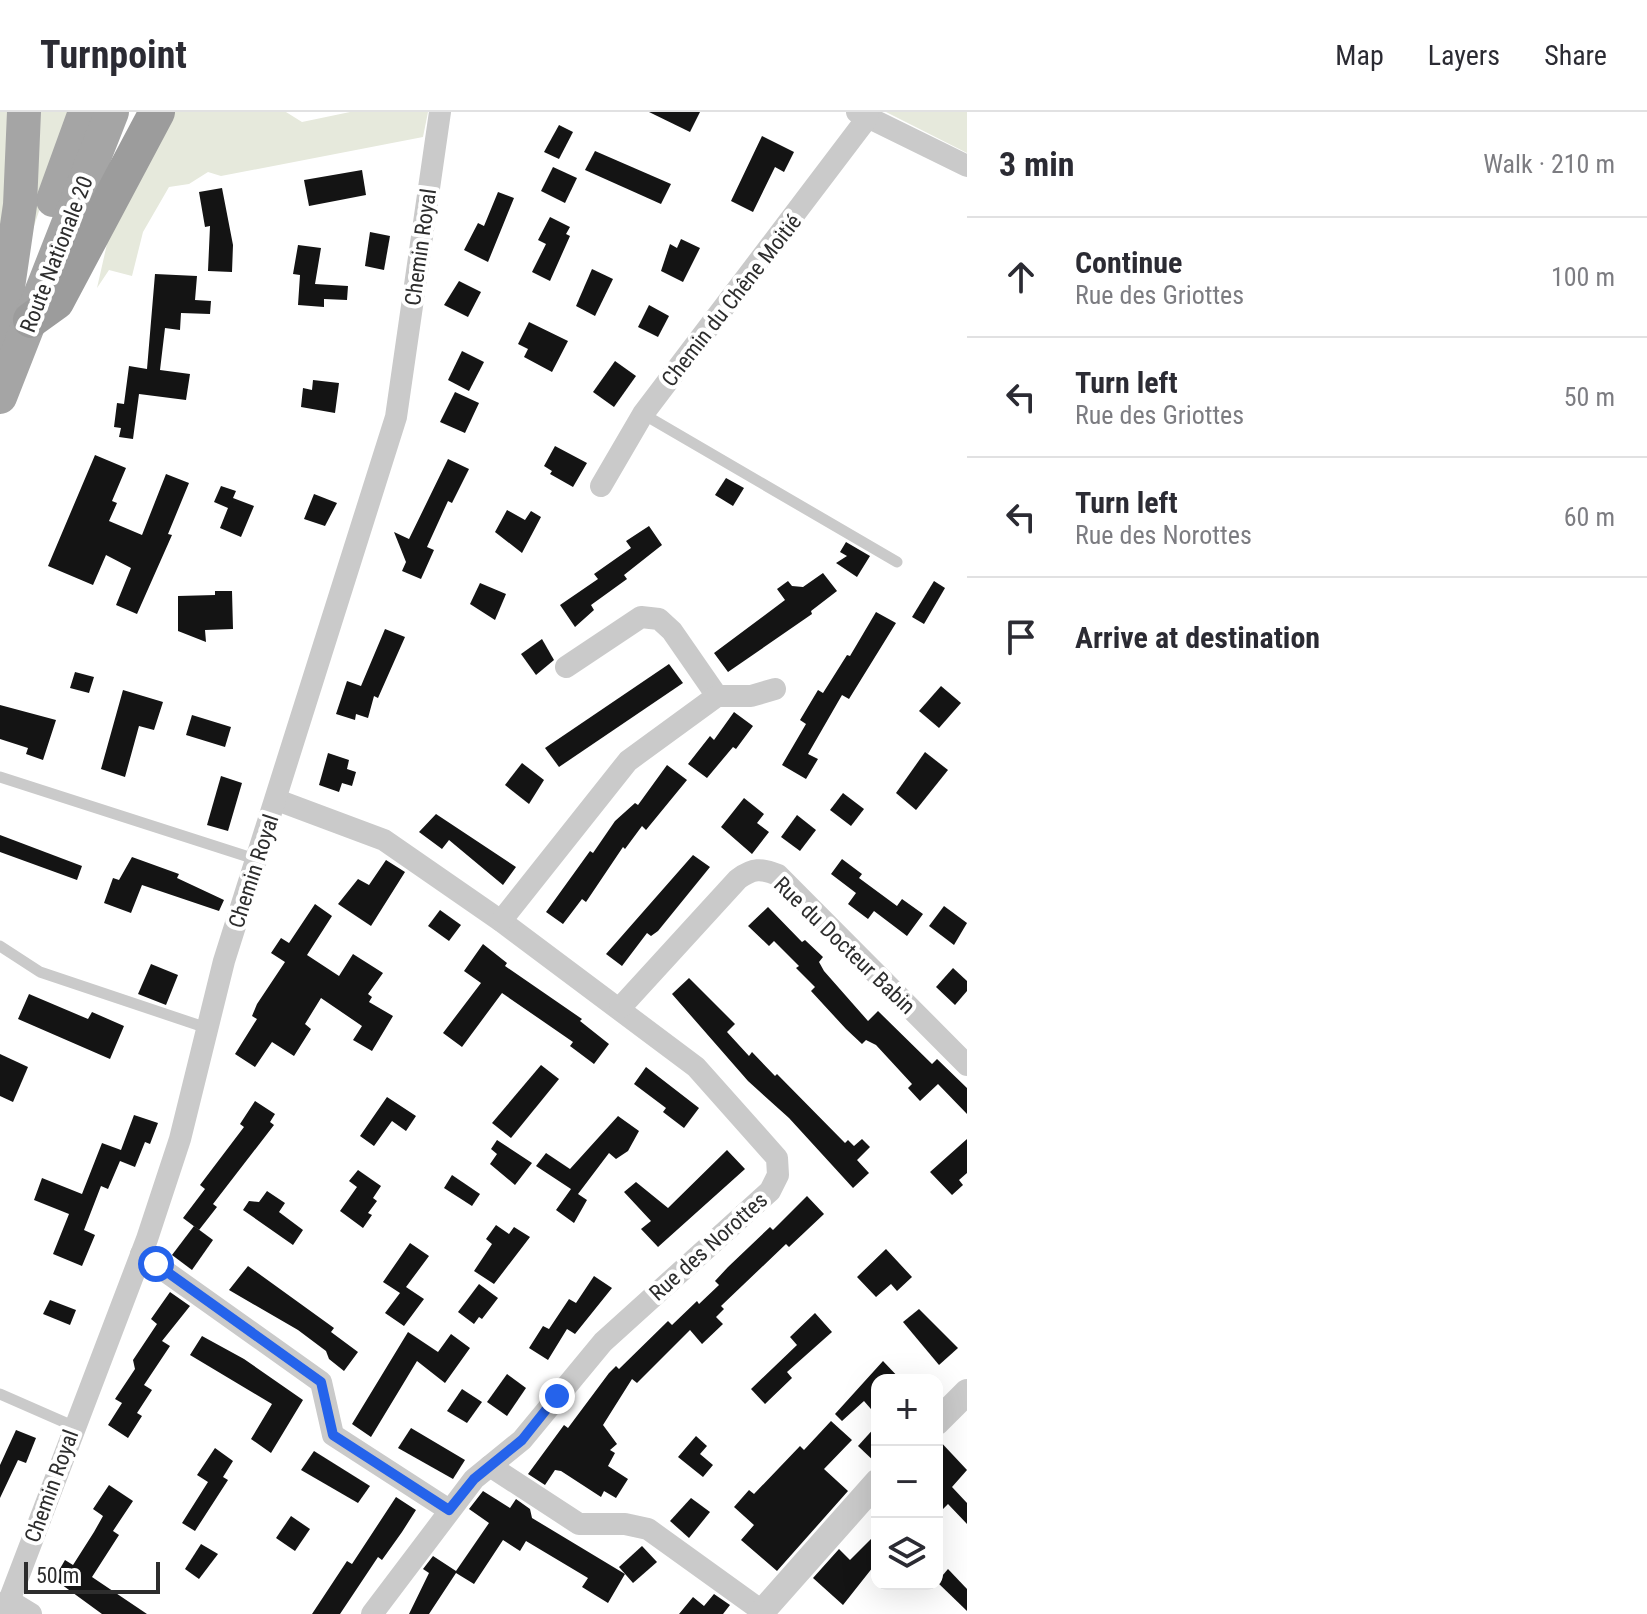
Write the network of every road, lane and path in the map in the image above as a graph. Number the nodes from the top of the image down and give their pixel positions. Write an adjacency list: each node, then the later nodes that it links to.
1 (24, 112): 8 (main road)
2 (85, 112): 8 (main road, Route Nationale 20)
3 (112, 112): 8 (main road, Route Nationale 20)
4 (157, 112): 8 (highway)
5 (440, 112): 17 (street, Chemin Royal)
6 (863, 115): 7 (street); 10 (street, Chemin du Chêne Moitié)
7 (967, 166)
8 (11, 331): 9 (main road, Route Nationale 20)
9 (0, 397)
10 (643, 414): 11 (street, Chemin du Chêne Moitié); 12 (lane)
11 (601, 486)
12 (897, 562)
13 (566, 667): 15 (street)
14 (775, 689): 15 (street)
15 (717, 696): 19 (street)
16 (0, 777): 18 (lane)
17 (277, 800): 18 (street, Chemin Royal); 19 (street, Rue des Norottes)
18 (255, 859): 22 (street, Chemin Royal)
19 (501, 921): 21 (street, Rue des Norottes)
20 (0, 946): 22 (lane)
21 (620, 1008): 23 (street, Rue du Docteur Babin); 29 (street, Rue des Norottes)
22 (207, 1028): 24 (street, Chemin Royal)
23 (967, 1065)
24 (141, 1254): 28 (street, Chemin Royal); 31 (street)
25 (967, 1392): 27 (street)
26 (0, 1394): 28 (lane)
27 (943, 1416)
28 (73, 1426): 32 (street, Chemin Royal)
29 (490, 1466): 31 (street, Rue des Norottes); 33 (street)
30 (871, 1489): 33 (street)
31 (449, 1510): 35 (street, Rue des Norottes)
32 (6, 1607): 34 (street)
33 (761, 1613)
34 (31, 1614)
35 (372, 1614)

